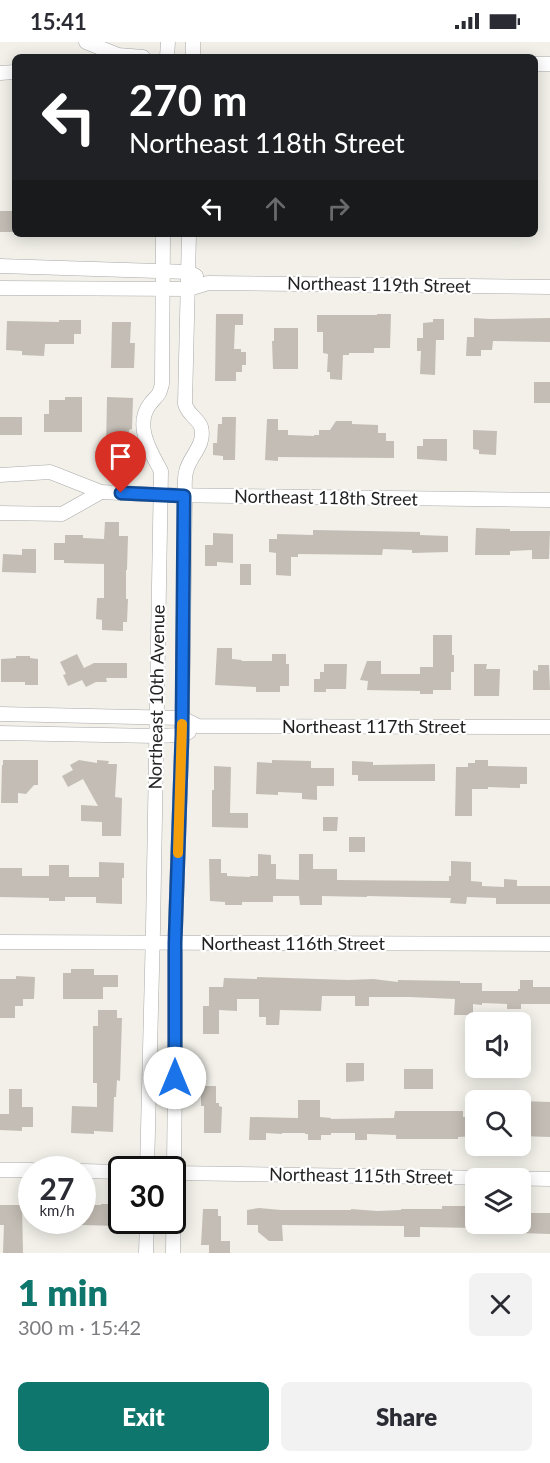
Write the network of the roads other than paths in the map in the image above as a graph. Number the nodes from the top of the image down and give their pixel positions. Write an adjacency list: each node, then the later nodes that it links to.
1 (86, 42): 2 (street)
2 (112, 54)
3 (163, 237): 6 (street, Northeast 10th Avenue)
4 (189, 237): 7 (street, Northeast 10th Avenue)
5 (0, 266): 6 (street, Northeast 119th Street)
6 (162, 271): 7 (street, Northeast 119th Street); 11 (street, Northeast 10th Avenue)
7 (189, 272): 8 (street, Northeast 119th Street); 12 (street, Northeast 10th Avenue)
8 (208, 283): 9 (street, Northeast 119th Street); 12 (street, Northeast 119th Street)
9 (550, 287)
10 (0, 288): 11 (street, Northeast 119th Street)
11 (162, 289): 12 (street, Northeast 119th Street); 15 (street, Northeast 10th Avenue)
12 (189, 289): 16 (street, Northeast 10th Avenue)
13 (0, 475): 14 (street, Northeast 118th Street)
14 (101, 492): 15 (street, Northeast 118th Street); 18 (street)
15 (160, 495): 16 (street, Northeast 118th Street); 20 (street, Northeast 10th Avenue)
16 (184, 496): 17 (street, Northeast 118th Street); 21 (street, Northeast 10th Avenue)
17 (550, 500)
18 (0, 513)
19 (0, 714): 20 (street, Northeast 117th Street)
20 (157, 717): 21 (street, Northeast 117th Street); 26 (street, Northeast 10th Avenue)
21 (182, 718): 22 (street, Northeast 117th Street); 25 (street, Northeast 10th Avenue)
22 (198, 726): 23 (street, Northeast 117th Street); 25 (street, Northeast 117th Street)
23 (550, 727)
24 (0, 733): 26 (street, Northeast 117th Street)
25 (182, 735): 26 (street, Northeast 117th Street); 29 (street, Northeast 10th Avenue)
26 (156, 736): 28 (street, Northeast 10th Avenue)
27 (0, 942): 28 (street, Northeast 116th Street)
28 (153, 943): 29 (street, Northeast 116th Street); 31 (street, Northeast 10th Avenue)
29 (175, 943): 30 (street, Northeast 116th Street); 32 (street, Northeast 10th Avenue)
30 (550, 944)
31 (147, 1156)
32 (173, 1156)
33 (0, 1170): 34 (street)
34 (18, 1170)
35 (186, 1173): 36 (street, Northeast 115th Street)
36 (550, 1179)
37 (147, 1234): 39 (street)
38 (173, 1234): 40 (street, Northeast 10th Avenue)
39 (146, 1253)
40 (173, 1253)

